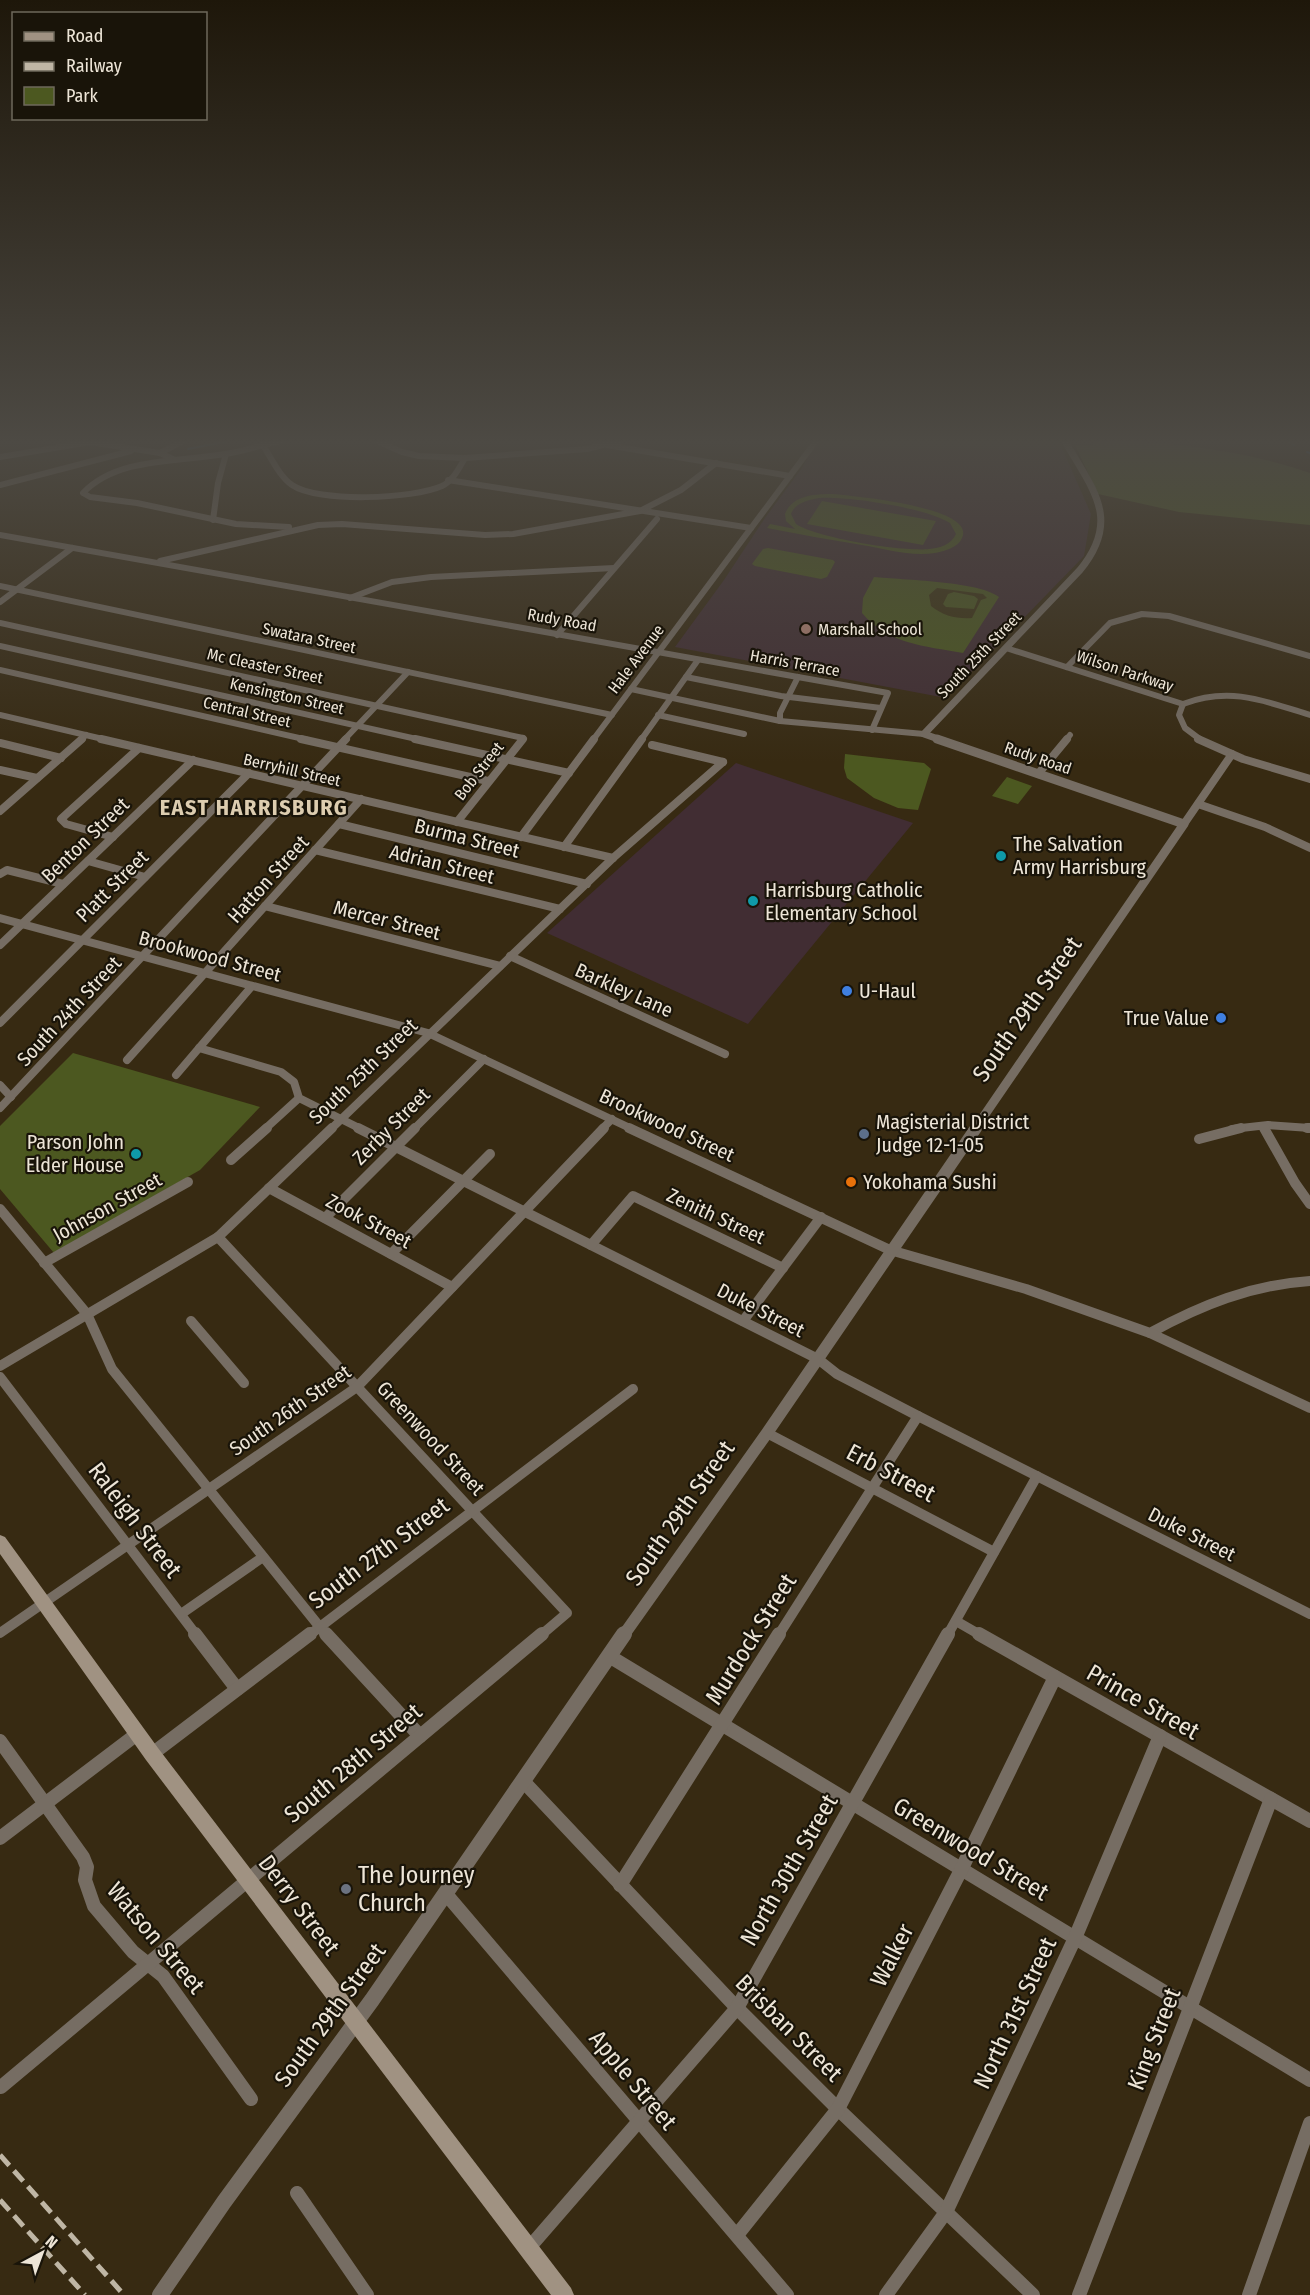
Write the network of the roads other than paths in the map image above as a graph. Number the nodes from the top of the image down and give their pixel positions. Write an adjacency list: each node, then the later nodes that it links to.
1 (72, 548): 6 (street, Rudy Road); 9 (street)
2 (214, 548): 6 (street)
3 (631, 548): 7 (street)
4 (735, 548): 16 (street, Hale Avenue)
5 (1096, 548): 15 (street, South 25th Street)
6 (155, 562): 10 (street, Rudy Road)
7 (614, 568): 10 (street); 13 (street)
8 (0, 586): 9 (street, Swatara Street)
9 (16, 590): 11 (street); 21 (street, Swatara Street)
10 (350, 598): 13 (street, Rudy Road)
11 (0, 602)
12 (0, 622): 28 (street, Mc Cleaster Street)
13 (557, 635): 16 (street, Rudy Road)
14 (0, 646): 35 (street, Kensington Street)
15 (1006, 648): 19 (street, Wilson Parkway); 38 (street, South 25th Street)
16 (658, 652): 18 (street, Harris Terrace); 24 (street, Hale Avenue)
17 (1310, 656): 19 (street)
18 (698, 660): 22 (street); 23 (street, Harris Terrace)
19 (1067, 667): 27 (street, Wilson Parkway)
20 (0, 670): 44 (street, Central Street)
21 (408, 672): 28 (street, South 24th Street); 31 (street, Swatara Street)
22 (686, 677): 25 (street); 26 (street)
23 (798, 677): 25 (street); 29 (street, Harris Terrace)
24 (631, 689): 26 (street, Rudy Road); 31 (street, Hale Avenue)
25 (789, 697): 29 (street); 34 (street)
26 (671, 698): 32 (street); 34 (street, Rudy Road)
27 (1183, 704): 33 (street); 46 (street, Wilson Parkway)
28 (377, 705): 35 (street, South 24th Street); 41 (street, Mc Cleaster Street)
29 (881, 708): 36 (street)
30 (0, 715): 39 (street, Berryhill Street)
31 (612, 715): 52 (street, Hale Avenue)
32 (658, 715): 37 (street); 68 (street)
33 (1310, 715)
34 (780, 721): 36 (street, Rudy Road)
35 (357, 726): 44 (street, South 24th Street); 48 (street, Kensington Street)
36 (872, 730): 38 (street, Rudy Road)
37 (744, 734)
38 (924, 734): 53 (street, Rudy Road)
39 (86, 735): 45 (street, Berryhill Street); 47 (street)
40 (1070, 735): 53 (street)
41 (524, 738): 48 (street, Bob Street)
42 (0, 743): 47 (street)
43 (652, 745): 71 (street, South 25th Street)
44 (338, 747): 56 (street, Central Street); 57 (street, South 24th Street)
45 (139, 748): 49 (street, Berryhill Street); 66 (street)
46 (1232, 754): 55 (street, Wilson Parkway); 61 (street, South 29th Street)
47 (61, 758): 54 (street)
48 (505, 759): 52 (street, Kensington Street); 56 (street, Bob Street)
49 (193, 760): 51 (street, Berryhill Street); 66 (street, Benton Street)
50 (0, 770): 54 (street)
51 (249, 773): 57 (street, Berryhill Street); 74 (street, Platt Street)
52 (569, 773): 67 (street, Hale Avenue)
53 (1038, 774): 65 (street, Rudy Road)
54 (38, 778): 60 (street)
55 (1310, 779)
56 (488, 780): 63 (street, Bob Street)
57 (302, 786): 59 (street, Berryhill Street); 83 (street, South 24th Street)
58 (0, 799): 60 (street)
59 (361, 799): 63 (street, Berryhill Street); 64 (street, Hatton Street)
60 (11, 802): 62 (street)
61 (1198, 804): 65 (street, South 29th Street); 69 (street)
62 (0, 811)
63 (456, 822): 67 (street, Berryhill Street)
64 (339, 824): 70 (street, Hatton Street); 76 (street, Burma Street)
65 (1184, 824): 117 (street, South 29th Street)
66 (112, 837): 72 (street, Benton Street)
67 (521, 837): 68 (street, Berryhill Street)
68 (564, 847): 71 (street, Berryhill Street)
69 (1310, 848)
70 (315, 850): 77 (street, Hatton Street); 78 (street, Adrian Street)
71 (614, 858): 76 (street, South 25th Street)
72 (88, 861): 74 (street); 75 (street, Benton Street)
73 (0, 874): 75 (street)
74 (145, 877): 81 (street, Platt Street)
75 (63, 884): 80 (street, Benton Street)
76 (587, 884): 78 (street, South 25th Street)
77 (265, 906): 85 (street, Mercer Street); 86 (street, Hatton Street)
78 (560, 909): 84 (street, South 25th Street)
79 (0, 918): 80 (street, Brookwood Street)
80 (21, 924): 81 (street, Brookwood Street); 82 (street, Benton Street)
81 (81, 940): 83 (street, Brookwood Street); 88 (street, Platt Street)
82 (0, 945)
83 (142, 956): 86 (street, Brookwood Street); 96 (street, South 24th Street)
84 (510, 956): 85 (street, South 25th Street); 91 (street, Barkley Lane)
85 (500, 966): 89 (street, South 25th Street)
86 (205, 973): 87 (street, Brookwood Street); 93 (street, Hatton Street)
87 (252, 986): 89 (street, Brookwood Street); 90 (street)
88 (0, 1023)
89 (428, 1033): 92 (street, Brookwood Street); 99 (street, South 25th Street)
90 (199, 1048): 94 (street); 97 (street)
91 (725, 1054)
92 (484, 1059): 100 (street, Brookwood Street); 104 (street, Zerby Street)
93 (127, 1060)
94 (176, 1075)
95 (0, 1085): 96 (street)
96 (11, 1097): 98 (street, South 24th Street)
97 (299, 1098): 99 (street, Duke Street); 106 (street)
98 (0, 1108)
99 (340, 1118): 104 (street, Duke Street); 109 (street, South 25th Street)
100 (612, 1119): 112 (street, South 26th Street); 114 (street, Brookwood Street)
101 (1264, 1127): 102 (street); 103 (street); 110 (street)
102 (1310, 1128)
103 (1200, 1139)
104 (396, 1146): 107 (street, Duke Street); 113 (street, Zerby Street)
105 (490, 1154): 107 (street)
106 (231, 1160)
107 (465, 1181): 112 (street, Duke Street); 118 (street)
108 (188, 1182): 119 (street, Johnson Street)
109 (269, 1188): 113 (street, Zook Street); 115 (street, South 25th Street)
110 (1310, 1204)
111 (0, 1209): 119 (street)
112 (525, 1211): 116 (street, Duke Street); 122 (street, South 26th Street)
113 (325, 1218): 118 (street, Zook Street)
114 (821, 1218): 117 (street, Brookwood Street); 120 (street)
115 (218, 1237): 123 (street, South 25th Street); 132 (street, Greenwood Street)
116 (591, 1245): 120 (street, Zenith Street); 125 (street, Duke Street)
117 (890, 1250): 126 (street, Brookwood Street); 128 (street, South 29th Street)
118 (391, 1254): 122 (street, Zook Street)
119 (44, 1263): 123 (street)
120 (783, 1268): 125 (street)
121 (1310, 1281): 126 (street)
122 (452, 1287): 132 (street, South 26th Street)
123 (87, 1314): 129 (street, South 25th Street); 139 (street)
124 (191, 1321): 131 (street)
125 (743, 1321): 128 (street, Duke Street)
126 (1150, 1333): 134 (street, Brookwood Street)
127 (0, 1352): 129 (street)
128 (818, 1359): 135 (street, Duke Street); 136 (street, South 29th Street)
129 (4, 1364)
130 (0, 1377): 142 (street, Raleigh Street)
131 (244, 1383)
132 (357, 1387): 139 (street, South 26th Street); 140 (street, Greenwood Street)
133 (633, 1389): 140 (street, South 27th Street)
134 (1310, 1408)
135 (918, 1416): 137 (street, Duke Street); 138 (street, Murdock Street)
136 (767, 1432): 138 (street, Erb Street); 152 (street, South 29th Street)
137 (1037, 1476): 143 (street, North 30th Street); 148 (street, Duke Street)
138 (872, 1488): 143 (street, Erb Street); 155 (street, Murdock Street)
139 (209, 1489): 142 (street, South 26th Street); 144 (street)
140 (472, 1511): 146 (street, Greenwood Street); 150 (street, South 27th Street)
141 (0, 1542): 145 (main road, Derry Street)
142 (128, 1545): 145 (street, South 26th Street); 147 (street, Raleigh Street)
143 (994, 1552): 149 (street, North 30th Street)
144 (263, 1557): 147 (street); 150 (street)
145 (43, 1604): 151 (street, South 26th Street); 156 (main road, Derry Street)
146 (567, 1613): 157 (street, South 28th Street)
147 (181, 1614): 154 (street, Raleigh Street)
148 (1310, 1614)
149 (956, 1621): 153 (street, Prince Street); 164 (street, North 30th Street)
150 (319, 1627): 154 (street, South 27th Street); 157 (street)
151 (0, 1634)
152 (609, 1656): 155 (street, Greenwood Street); 161 (street, South 29th Street)
153 (1055, 1677): 158 (street, Prince Street); 167 (street, Walker)
154 (237, 1689): 160 (street, South 27th Street)
155 (722, 1725): 164 (street, Greenwood Street); 169 (street, Murdock Street)
156 (137, 1734): 160 (main road, Derry Street); 163 (street)
157 (420, 1736): 168 (street, South 28th Street)
158 (1160, 1736): 162 (street, Prince Street); 171 (street, North 31st Street)
159 (0, 1741): 163 (street, Watson Street)
160 (152, 1754): 168 (main road, Derry Street)
161 (524, 1782): 169 (street, Brisban Street); 170 (street, South 29th Street)
162 (1271, 1799): 165 (street, Prince Street); 173 (street, King Street)
163 (45, 1803): 166 (street); 172 (street, Watson Street)
164 (853, 1804): 167 (street, Greenwood Street); 174 (street, North 30th Street)
165 (1310, 1821)
166 (0, 1838)
167 (961, 1870): 171 (street, Greenwood Street); 179 (street, Walker)
168 (248, 1880): 172 (street, South 28th Street); 175 (main road, Derry Street)
169 (620, 1885): 174 (street, Brisban Street)
170 (446, 1894): 175 (street, South 29th Street); 180 (street, Apple Street)
171 (1075, 1938): 173 (street, Greenwood Street); 183 (street, North 31st Street)
172 (147, 1965): 177 (street, South 28th Street); 178 (street, Watson Street)
173 (1190, 2007): 176 (street, Greenwood Street); 192 (street, King Street)
174 (737, 2008): 179 (street, Brisban Street); 180 (street, North 30th Street)
175 (356, 2022): 185 (main road, Derry Street); 186 (street, South 29th Street)
176 (1310, 2080)
177 (1, 2087)
178 (251, 2099)
179 (838, 2109): 183 (street, Brisban Street); 184 (street, Walker)
180 (640, 2123): 184 (street, Apple Street); 185 (street, North 30th Street)
181 (1310, 2123): 193 (street)
182 (297, 2193): 187 (street)
183 (946, 2212): 190 (street, North 31st Street); 191 (street, Brisban Street)
184 (737, 2235): 189 (street, Apple Street)
185 (528, 2249): 188 (main road, Derry Street)
186 (160, 2295)
187 (368, 2295)
188 (564, 2295)
189 (787, 2295)
190 (886, 2295)
191 (1033, 2295)
192 (1079, 2295)
193 (1249, 2295)

